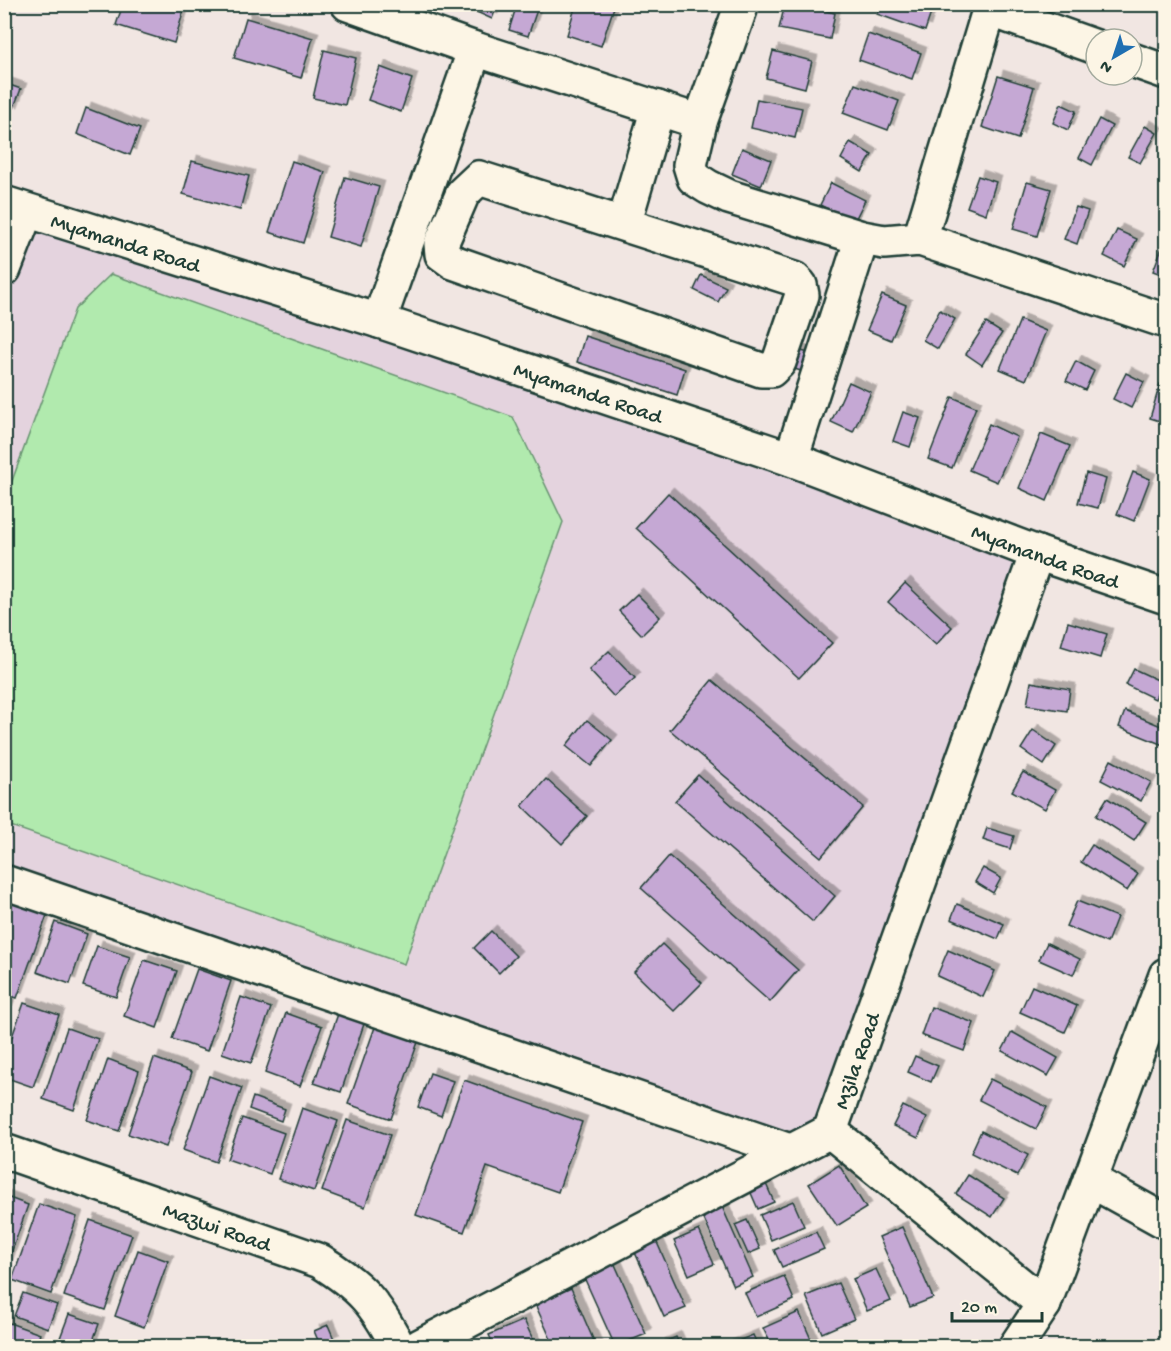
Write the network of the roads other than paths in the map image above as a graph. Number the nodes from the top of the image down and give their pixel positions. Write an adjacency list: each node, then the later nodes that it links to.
1 (348, 4): 5 (street)
2 (742, 4): 9 (street)
3 (990, 7): 4 (street); 13 (street)
4 (1084, 42)
5 (475, 49): 8 (street); 15 (street)
6 (1144, 64): 7 (street)
7 (1167, 72)
8 (658, 108): 9 (street); 11 (street)
9 (700, 122): 12 (street)
10 (15, 208): 14 (street); 15 (street, Myamanda Road)
11 (624, 224): 11 (street)
12 (862, 238): 13 (street); 17 (street)
13 (920, 239): 16 (street)
14 (4, 269)
15 (379, 321): 17 (street, Myamanda Road)
16 (1167, 321)
17 (791, 459): 18 (street, Myamanda Road)
18 (1037, 553): 19 (street, Myamanda Road); 22 (street, Mzila Road)
19 (1167, 597)
20 (4, 882): 24 (street)
21 (1167, 975): 25 (street)
22 (830, 1131): 24 (street, Mzila Road); 27 (street)
23 (4, 1151): 28 (street, Mazwi Road)
24 (790, 1151): 29 (street, Mzila Road)
25 (1090, 1180): 26 (street); 27 (street)
26 (1167, 1222)
27 (1044, 1304): 30 (street)
28 (398, 1347)
29 (420, 1347)
30 (1017, 1347)

